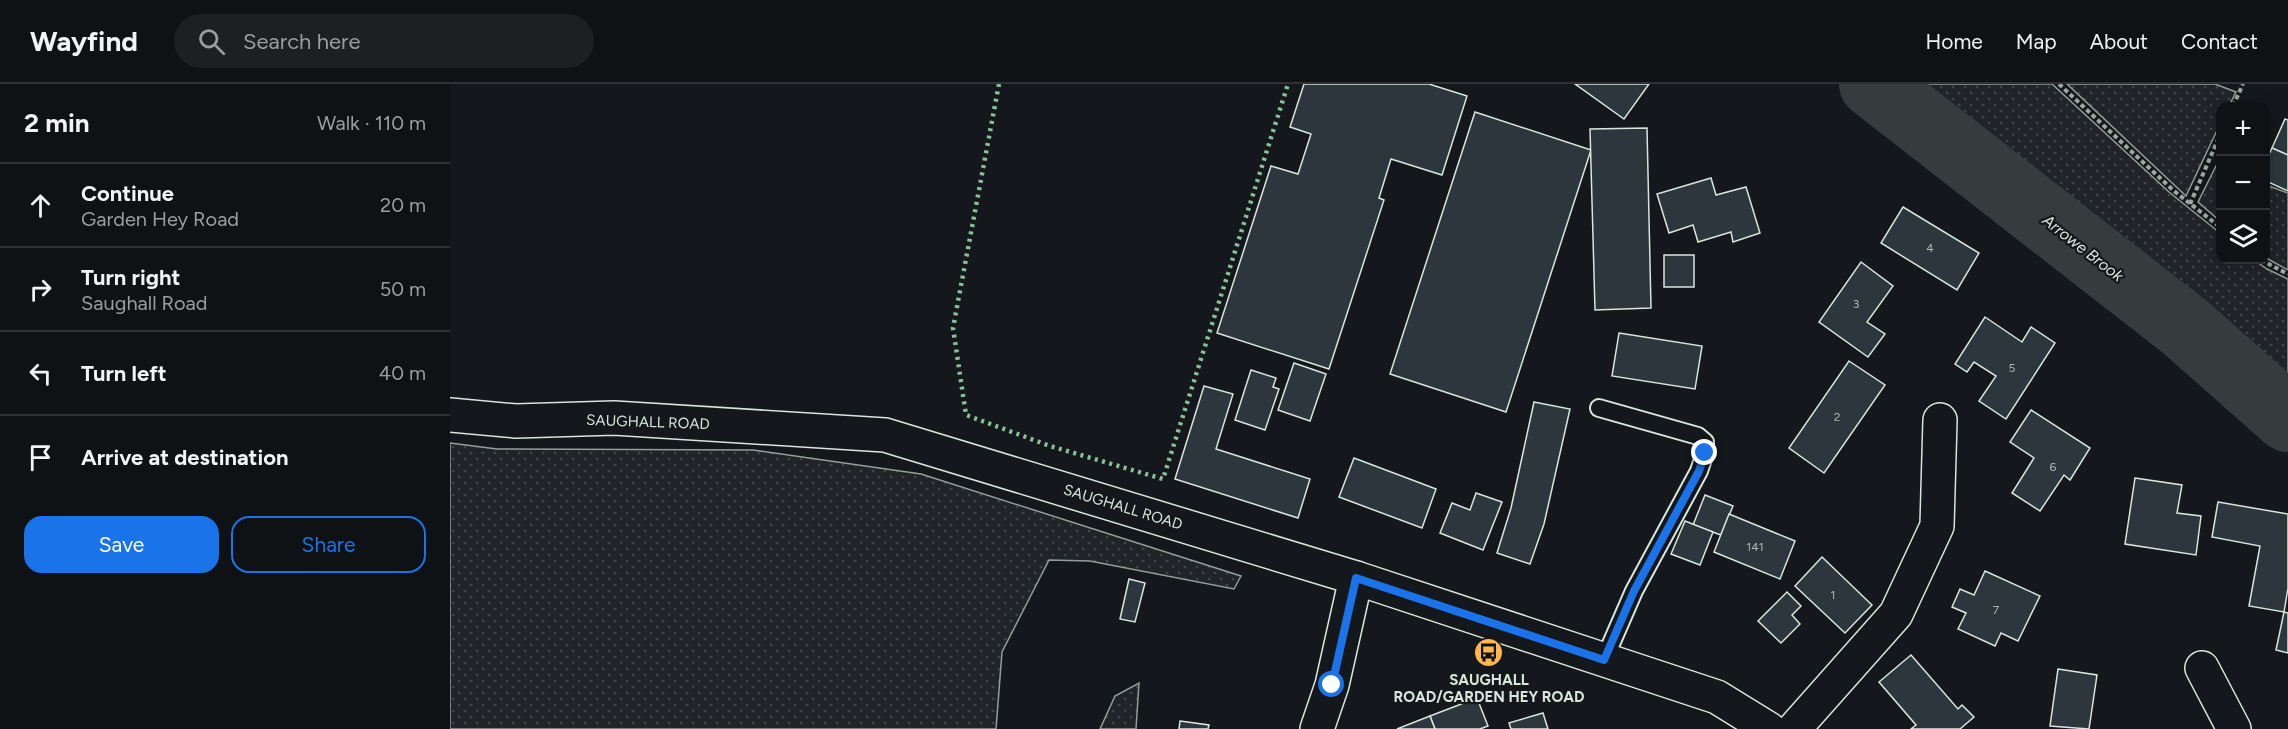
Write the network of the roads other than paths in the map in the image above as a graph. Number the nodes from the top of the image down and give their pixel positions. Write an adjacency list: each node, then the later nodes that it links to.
1 (1599, 408): 5 (lane)
2 (450, 415): 4 (street, SAUGHALL ROAD)
3 (1941, 420): 9 (street)
4 (1356, 578): 5 (street, SAUGHALL ROAD); 7 (street)
5 (1604, 660): 8 (street, SAUGHALL ROAD)
6 (2202, 668): 10 (street)
7 (1317, 729)
8 (1769, 729)
9 (1794, 729)
10 (2234, 729)

